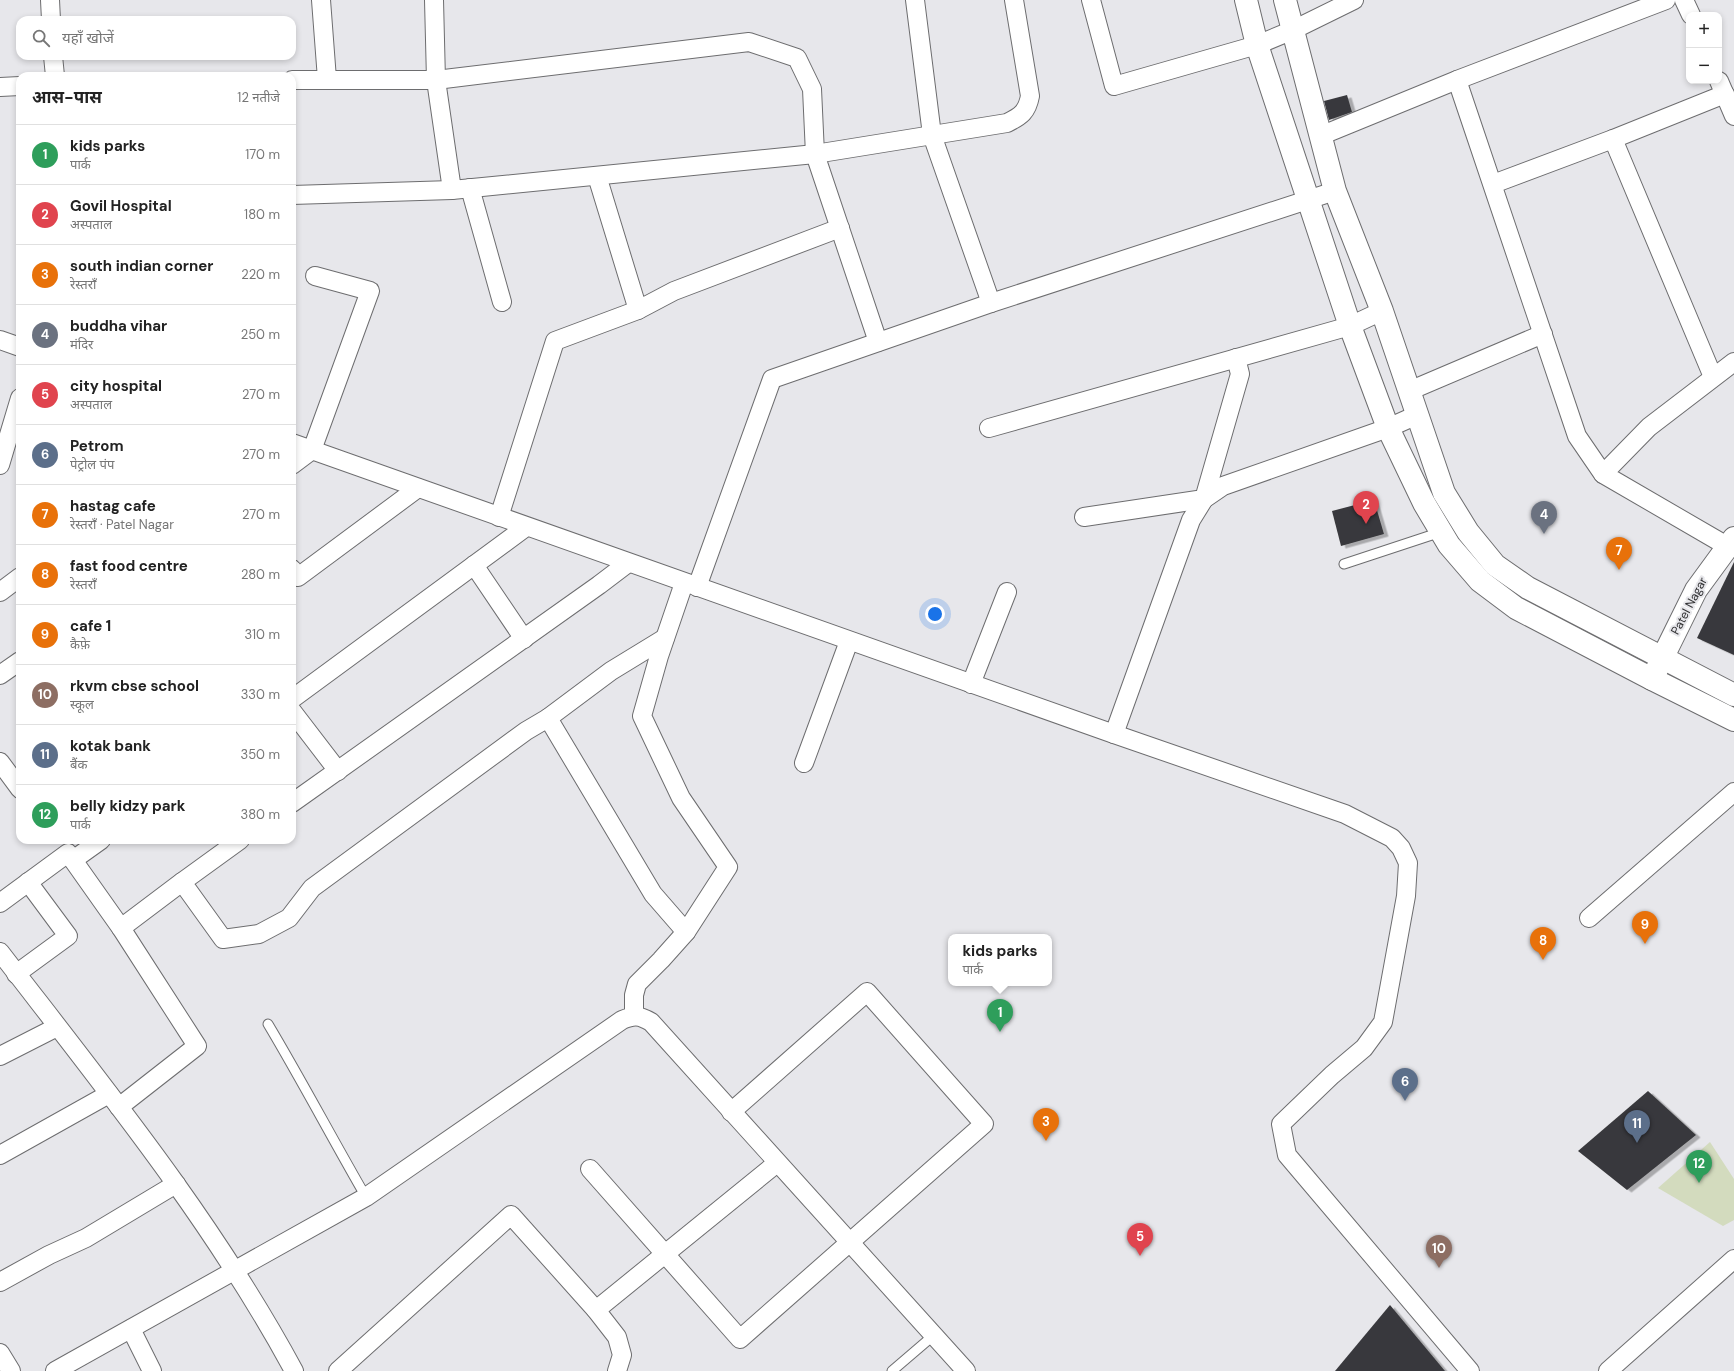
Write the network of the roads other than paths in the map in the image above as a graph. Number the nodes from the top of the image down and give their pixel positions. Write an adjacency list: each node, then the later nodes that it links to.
1 (50, 0): 13 (street)
2 (321, 0): 18 (street)
3 (434, 0): 20 (street)
4 (915, 0): 26 (street)
5 (1014, 0): 26 (street)
6 (1091, 0): 15 (street)
7 (1246, 0): 15 (main road)
8 (1286, 0): 14 (main road)
9 (1354, 0): 14 (street)
10 (1666, 0): 21 (street)
11 (1684, 0): 12 (street)
12 (1690, 12)
13 (51, 16)
14 (1293, 30): 15 (street); 27 (main road)
15 (1257, 45): 36 (main road)
16 (53, 60): 17 (street)
17 (55, 72)
18 (327, 79): 19 (street); 20 (street)
19 (296, 80)
20 (436, 80): 29 (street); 33 (street)
21 (1457, 80): 27 (street); 31 (street)
22 (16, 86): 23 (street)
23 (0, 87)
24 (1722, 87): 25 (street); 28 (street)
25 (1734, 116)
26 (932, 135): 29 (street); 40 (street)
27 (1320, 136): 34 (main road)
28 (1613, 139): 31 (street); 50 (street)
29 (815, 154): 30 (street); 37 (street)
30 (597, 176): 32 (street); 41 (street)
31 (1492, 184): 44 (street)
32 (470, 188): 33 (street); 39 (street)
33 (452, 190): 35 (street)
34 (1335, 192): 36 (street); 42 (main road)
35 (296, 195)
36 (1308, 200): 40 (street); 43 (main road)
37 (840, 228): 41 (street); 46 (street)
38 (315, 276): 58 (street)
39 (502, 302)
40 (991, 303): 46 (street)
41 (638, 310): 64 (street)
42 (1382, 311): 43 (street); 51 (main road)
43 (1350, 326): 48 (street); 56 (main road)
44 (1543, 334): 51 (street); 61 (street)
45 (0, 340): 47 (street)
46 (878, 342): 74 (street)
47 (16, 346)
48 (1236, 358): 55 (street); 63 (street)
49 (1734, 362): 50 (street)
50 (1713, 377): 61 (street)
51 (1409, 391): 54 (main road)
52 (16, 403): 53 (street)
53 (7, 415): 60 (street)
54 (1417, 415): 56 (street); 80 (main road)
55 (989, 428)
56 (1388, 428): 63 (street); 67 (main road)
57 (296, 444): 58 (street)
58 (312, 450): 59 (street); 62 (street)
59 (296, 462)
60 (0, 465)
61 (1603, 474): 68 (street)
62 (418, 488): 64 (street); 72 (street)
63 (1204, 499): 65 (street); 90 (street)
64 (499, 517): 66 (street)
65 (1084, 517)
66 (526, 527): 69 (street); 71 (street)
67 (1441, 532): 70 (lane); 83 (main road)
68 (1732, 545): 80 (main road, Patel Nagar)
69 (628, 563): 74 (street); 78 (street)
70 (1344, 564)
71 (474, 565): 78 (street); 86 (street)
72 (296, 575)
73 (16, 580): 75 (street)
74 (690, 585): 77 (street); 79 (street)
75 (0, 592)
76 (1007, 592): 84 (street)
77 (665, 638): 88 (street); 105 (street)
78 (524, 639): 93 (street)
79 (849, 641): 84 (street); 92 (street)
80 (1662, 659): 83 (main road, Patel Nagar); 85 (main road)
81 (16, 663): 82 (street)
82 (0, 675)
83 (1652, 679): 89 (main road)
84 (971, 684): 90 (street)
85 (1734, 695)
86 (296, 696)
87 (296, 716): 93 (street)
88 (548, 718): 101 (street); 105 (street)
89 (1734, 720)
90 (1114, 734): 136 (street)
91 (0, 762): 94 (street)
92 (804, 763)
93 (338, 771): 96 (street)
94 (16, 781)
95 (1734, 792): 103 (street)
96 (296, 800)
97 (88, 844): 99 (street)
98 (234, 844): 101 (street)
99 (66, 851): 100 (street); 104 (street)
100 (28, 882): 102 (street); 107 (street)
101 (182, 882): 104 (street)
102 (0, 903)
103 (1589, 918)
104 (121, 928): 112 (street)
105 (686, 932): 108 (street)
106 (0, 952): 107 (street)
107 (16, 974): 110 (street)
108 (634, 1015): 113 (street); 118 (street)
109 (268, 1024): 118 (lane)
110 (57, 1027): 111 (street); 112 (street)
111 (0, 1056)
112 (114, 1100): 114 (street); 117 (street)
113 (731, 1112): 115 (street); 119 (street)
114 (0, 1155)
115 (777, 1163): 119 (street); 120 (street)
116 (590, 1169): 120 (street)
117 (176, 1184): 122 (street); 123 (street)
118 (366, 1197): 122 (street)
119 (849, 1243): 120 (street); 126 (street)
120 (665, 1254): 124 (street)
121 (1734, 1259): 137 (street)
122 (235, 1271): 125 (street); 131 (street)
123 (0, 1282)
124 (596, 1310): 132 (street); 133 (street)
125 (131, 1329): 129 (street); 130 (street)
126 (934, 1335): 134 (lane); 135 (street)
127 (0, 1353): 128 (street)
128 (12, 1371)
129 (55, 1371)
130 (152, 1371)
131 (294, 1371)
132 (338, 1371)
133 (616, 1371)
134 (892, 1371)
135 (966, 1371)
136 (1470, 1371)
137 (1608, 1371)

